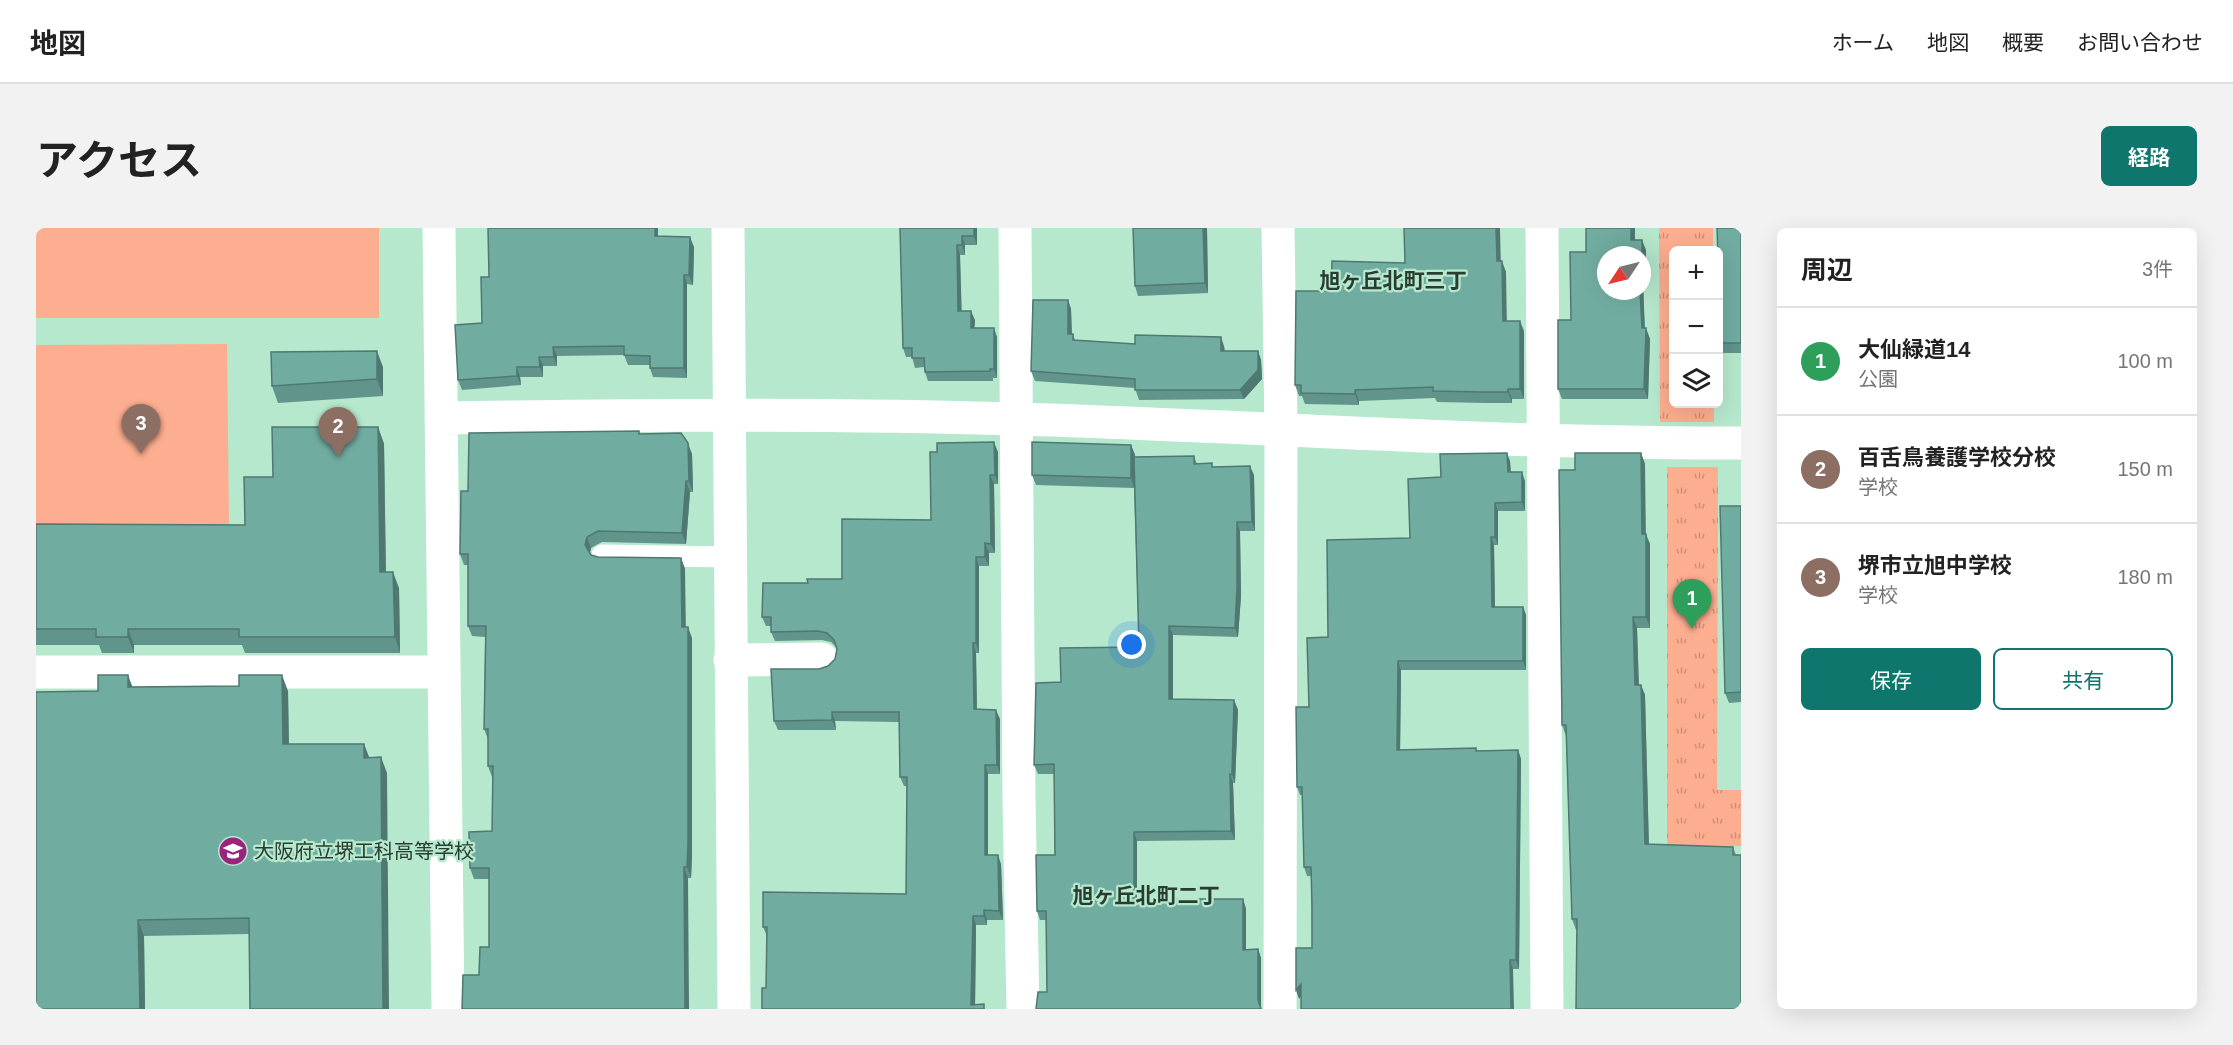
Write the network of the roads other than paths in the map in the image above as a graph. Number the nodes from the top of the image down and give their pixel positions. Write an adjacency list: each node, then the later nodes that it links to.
1 (439, 228): 7 (street)
2 (728, 228): 6 (street)
3 (1015, 228): 8 (street)
4 (1278, 228): 9 (street)
5 (1542, 228): 10 (street)
6 (730, 414): 7 (street); 8 (street); 13 (street)
7 (441, 418): 17 (street)
8 (1016, 419): 9 (street); 20 (street)
9 (1281, 429): 10 (street); 21 (street)
10 (1542, 440): 11 (street); 22 (street)
11 (1741, 443)
12 (603, 555): 13 (lane)
13 (730, 557): 15 (street)
14 (822, 659): 15 (street)
15 (730, 660): 19 (street)
16 (36, 672): 17 (street)
17 (444, 672): 18 (street)
18 (448, 1009)
19 (734, 1009)
20 (1023, 1009)
21 (1280, 1009)
22 (1547, 1009)

